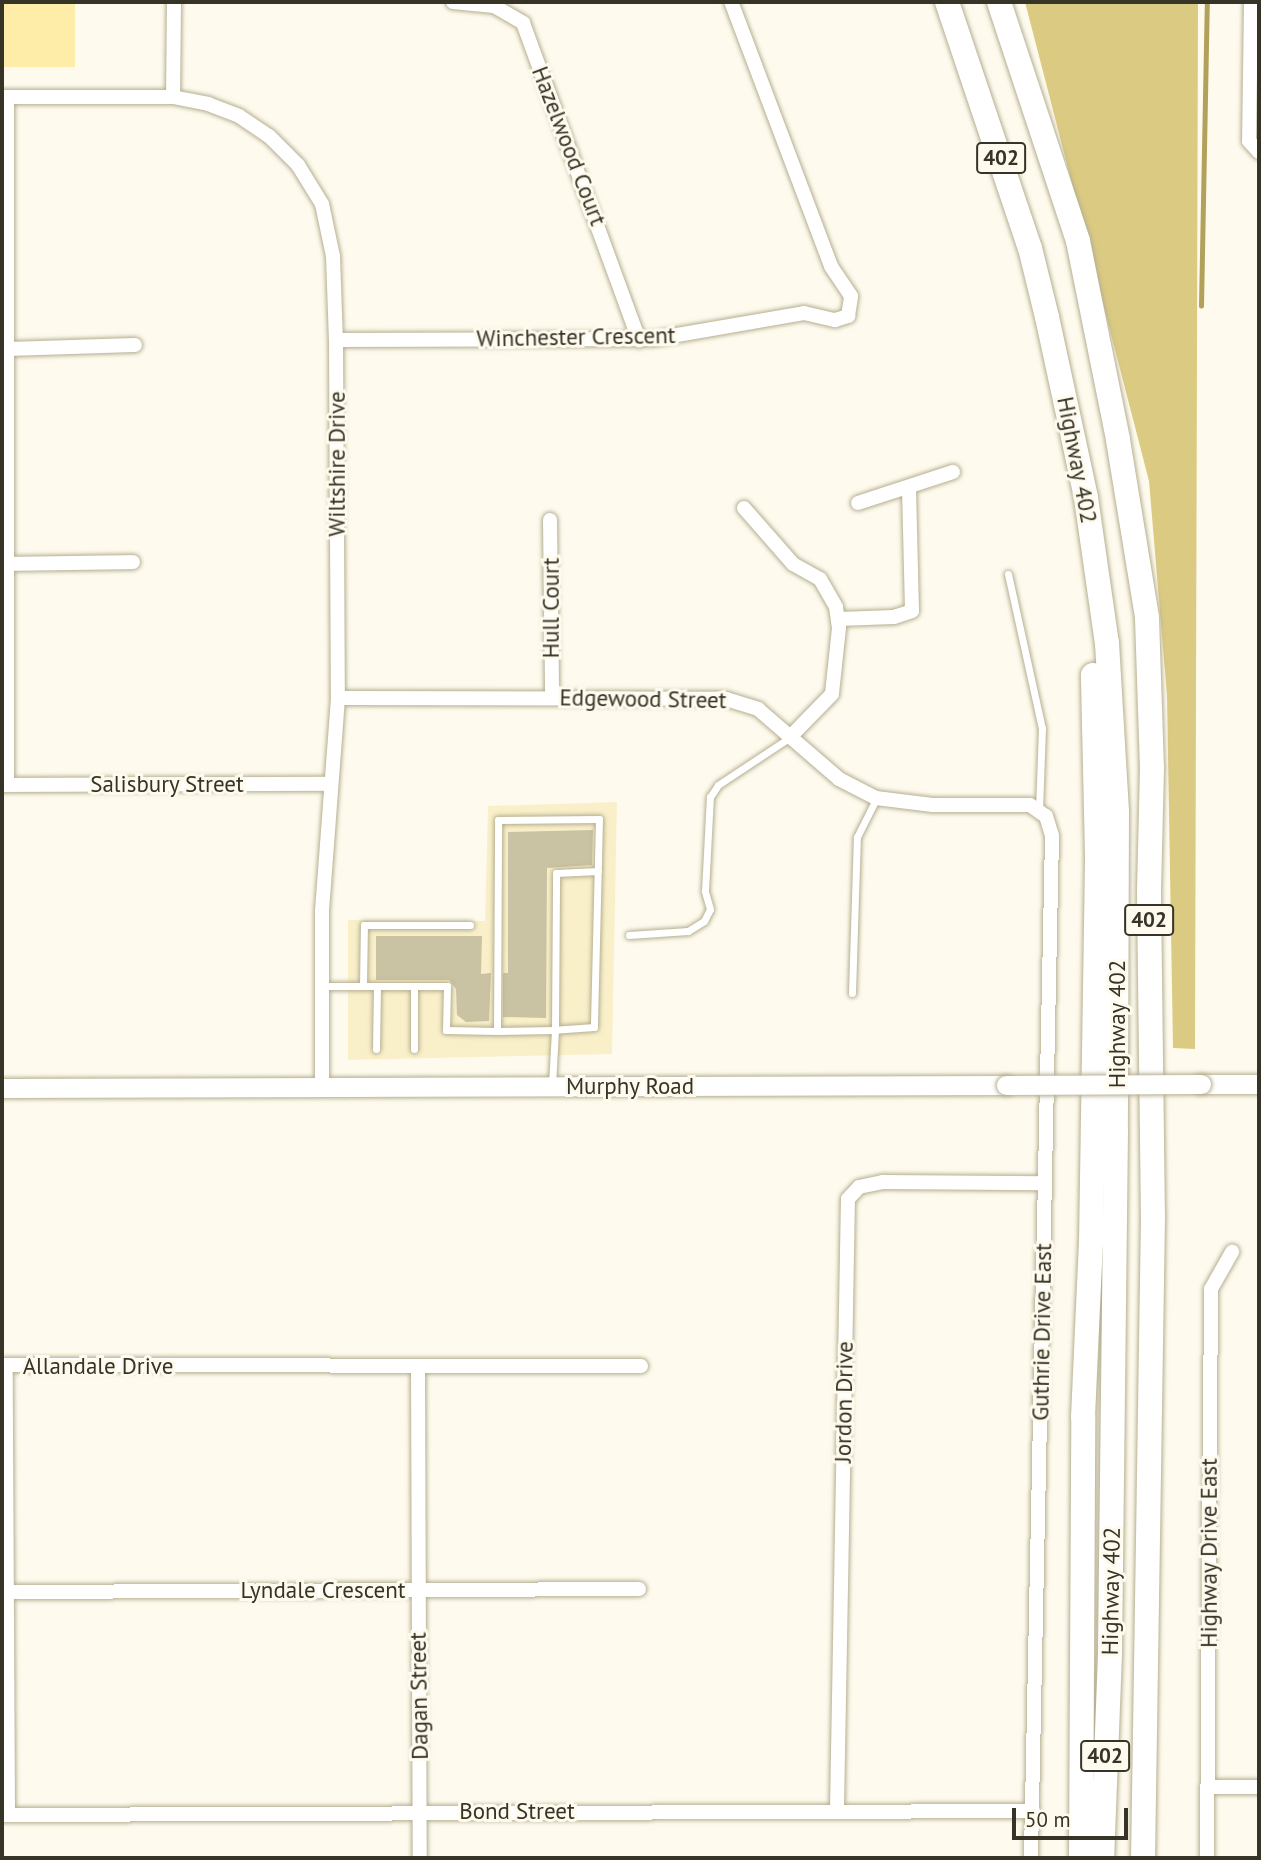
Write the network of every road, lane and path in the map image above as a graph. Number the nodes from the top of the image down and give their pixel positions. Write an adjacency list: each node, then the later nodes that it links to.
1 (174, 2): 8 (street)
2 (453, 2): 12 (street, Hazelwood Court)
3 (731, 2): 12 (street, Winchester Crescent)
4 (947, 2): 10 (highway, Highway 402 / 402)
5 (999, 2): 48 (highway, Highway 402 / 402)
6 (1251, 2): 9 (street)
7 (4, 97): 8 (street, Wiltshire Drive); 14 (street)
8 (173, 97): 11 (street, Wiltshire Drive)
9 (1259, 152)
10 (1047, 317): 55 (highway, Highway 402 / 402); 56 (highway)
11 (336, 340): 12 (street, Winchester Crescent); 25 (street, Wiltshire Drive)
12 (639, 340)
13 (135, 345): 14 (street)
14 (8, 349): 21 (street)
15 (953, 472): 16 (street)
16 (909, 487): 17 (street); 23 (street)
17 (858, 503)
18 (744, 508): 23 (street)
19 (551, 520): 24 (street, Hull Court)
20 (133, 562): 21 (street)
21 (8, 564): 28 (street)
22 (1008, 574): 30 (lane)
23 (838, 619): 26 (street)
24 (552, 696): 25 (street, Edgewood Street); 26 (street, Edgewood Street)
25 (338, 698): 27 (street, Wiltshire Drive)
26 (792, 735): 29 (street, Edgewood Street); 33 (lane)
27 (331, 784): 28 (street, Salisbury Street); 34 (street, Wiltshire Drive)
28 (4, 785)
29 (876, 798): 30 (street, Edgewood Street); 38 (lane)
30 (1039, 809): 47 (street, Guthrie Drive East)
31 (598, 872): 39 (lane); 39 (lane); 40 (lane)
32 (470, 925): 35 (lane)
33 (629, 935)
34 (322, 986): 35 (lane); 45 (street, Wiltshire Drive)
35 (363, 986): 36 (lane)
36 (377, 986): 37 (lane); 41 (lane)
37 (414, 986): 40 (lane); 42 (lane)
38 (852, 993)
39 (555, 1030): 40 (lane); 44 (lane)
40 (497, 1031)
41 (376, 1049)
42 (414, 1049)
43 (1259, 1084): 44 (street, Murphy Road, bridge)
44 (552, 1086): 45 (street, Murphy Road)
45 (322, 1087): 46 (street, Murphy Road)
46 (2, 1088)
47 (1045, 1182): 59 (street, Jordon Drive); 60 (street, Guthrie Drive East)
48 (1153, 1216): 69 (highway, Highway 402 / 402); 70 (highway)
49 (1231, 1252): 57 (street, Highway Drive East)
50 (418, 1366): 51 (street, Allandale Drive); 52 (street, Dagan Street); 54 (street, Allandale Drive)
51 (641, 1366)
52 (418, 1590): 53 (street, Lyndale Crescent); 54 (street, Lyndale Crescent); 61 (street, Dagan Street)
53 (639, 1590)
54 (8, 1592): 62 (street, Allandale Drive)
55 (1110, 1654): 67 (highway, Highway 402 / 402); 68 (highway)
56 (1078, 1732): 65 (highway); 66 (highway)
57 (1208, 1787): 58 (street); 71 (street, Highway Drive East)
58 (1259, 1787)
59 (838, 1809): 60 (street, Bond Street); 61 (street, Bond Street)
60 (1033, 1811): 64 (street, Guthrie Drive East)
61 (420, 1812): 62 (street, Bond Street); 63 (street, Dagan Street)
62 (5, 1815)
63 (420, 1858)
64 (1031, 1858)
65 (1070, 1858)
66 (1081, 1858)
67 (1102, 1858)
68 (1113, 1858)
69 (1143, 1858)
70 (1160, 1858)
71 (1207, 1858)

